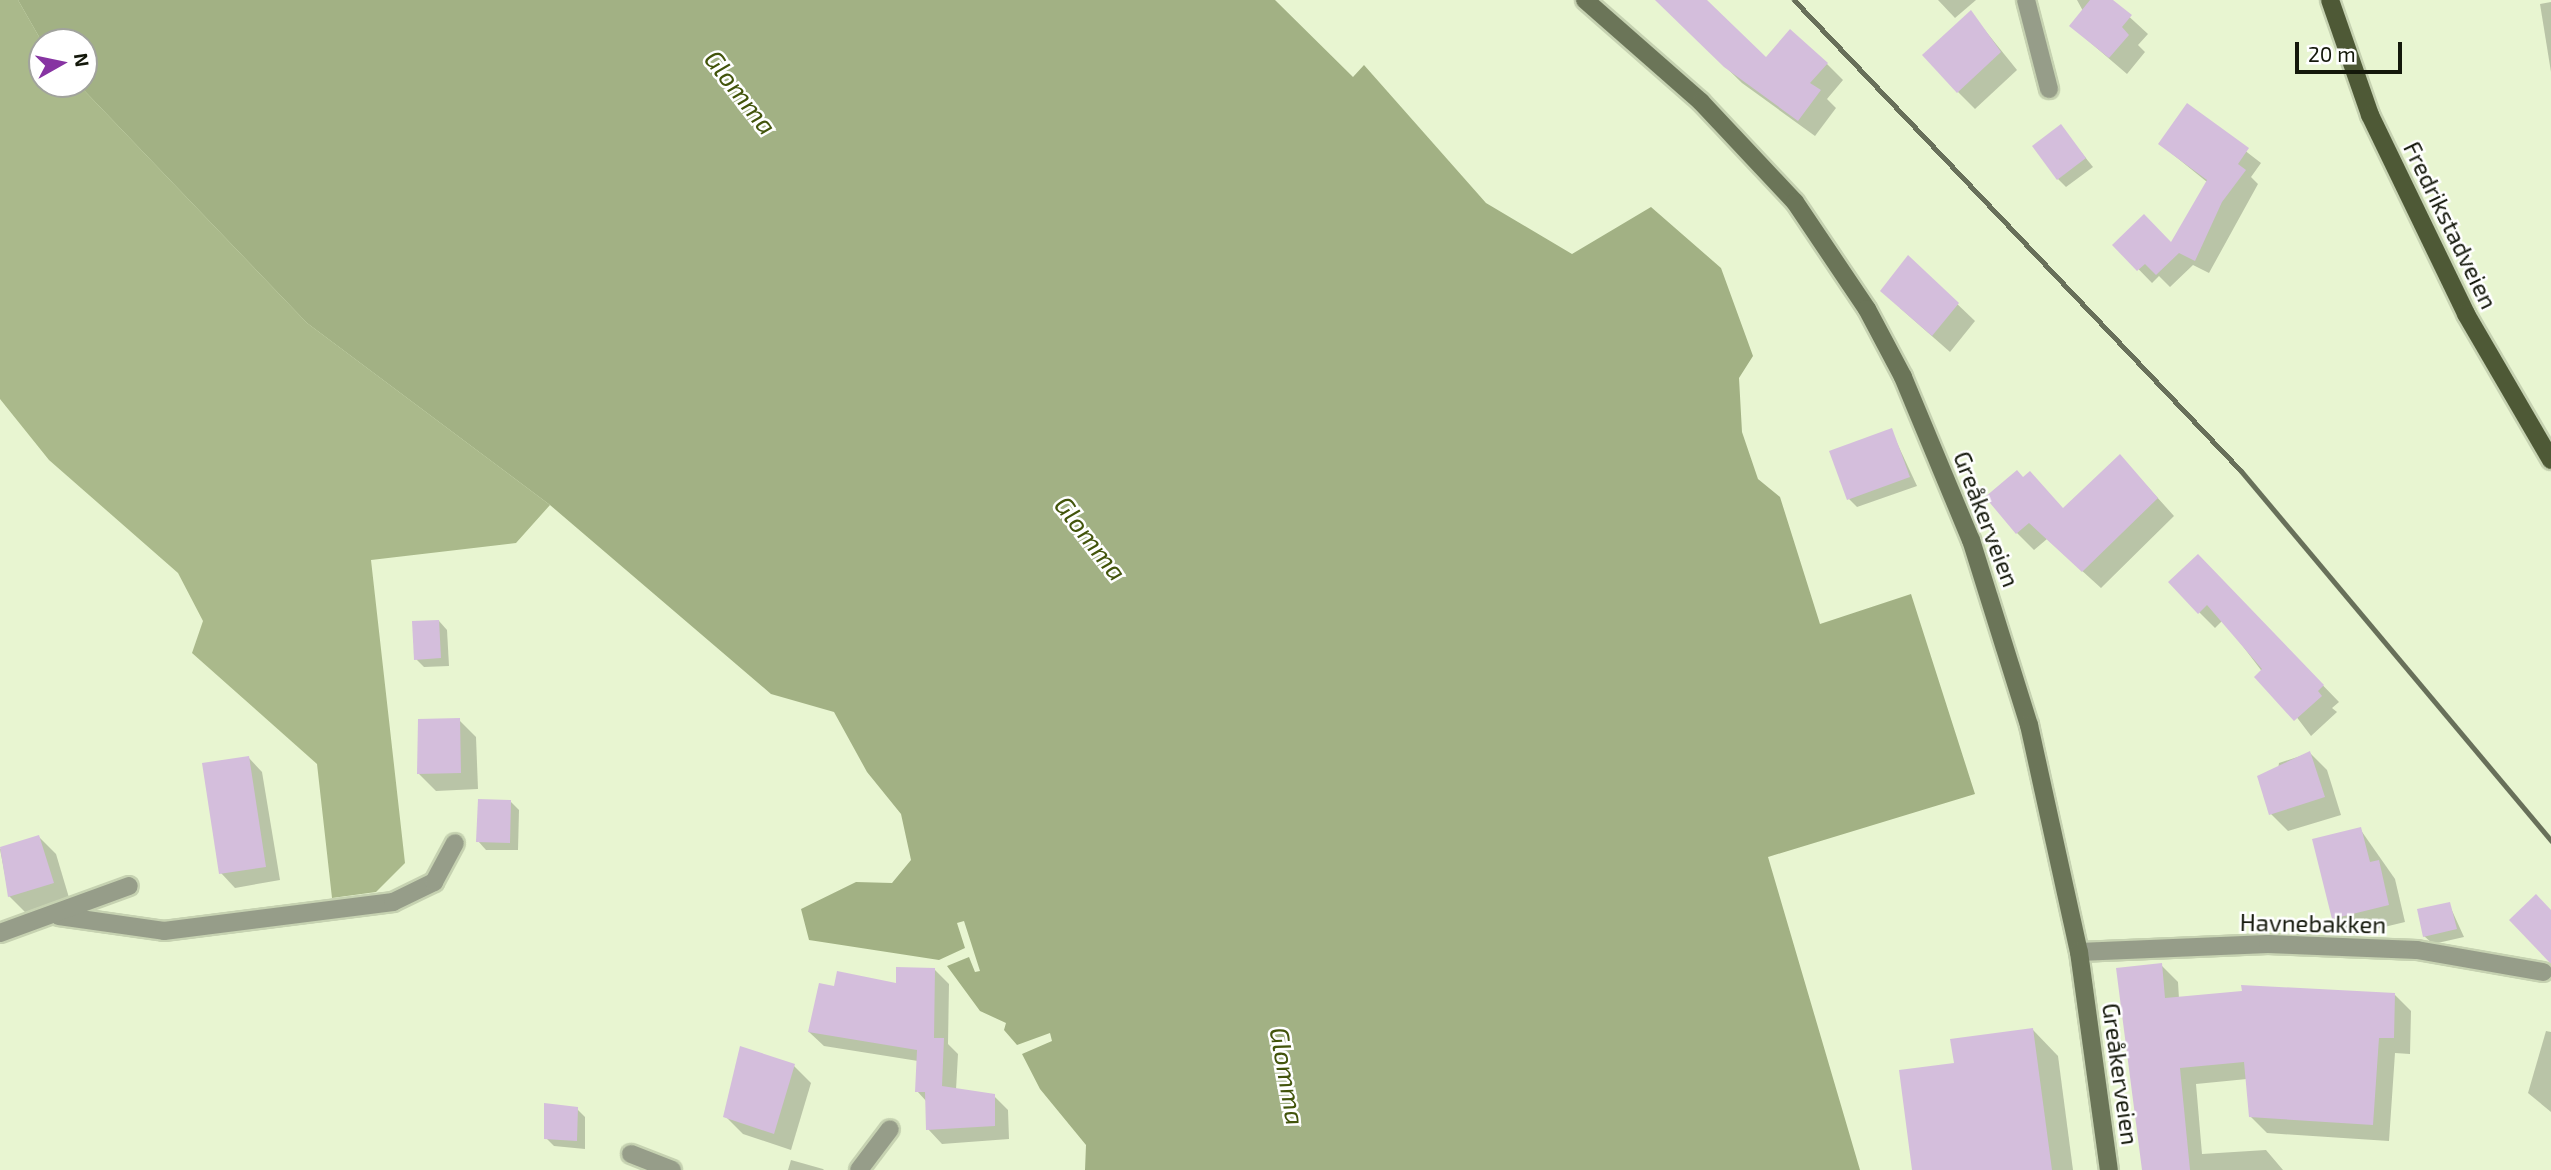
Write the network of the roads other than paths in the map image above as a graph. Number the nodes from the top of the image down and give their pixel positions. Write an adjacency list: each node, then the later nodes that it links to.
1 (1585, 0): 10 (main road, Greåkerveien)
2 (2026, 0): 4 (street)
3 (2330, 0): 5 (main road, Fredrikstadveien)
4 (2049, 89)
5 (2551, 460)
6 (455, 843): 8 (street)
7 (129, 886): 8 (street)
8 (59, 916): 9 (street)
9 (0, 933)
10 (2079, 952): 11 (street, Havnebakken); 16 (main road, Greåkerveien)
11 (2543, 972)
12 (890, 1129): 15 (street)
13 (631, 1154): 14 (street)
14 (672, 1170)
15 (859, 1170)
16 (2109, 1170)

